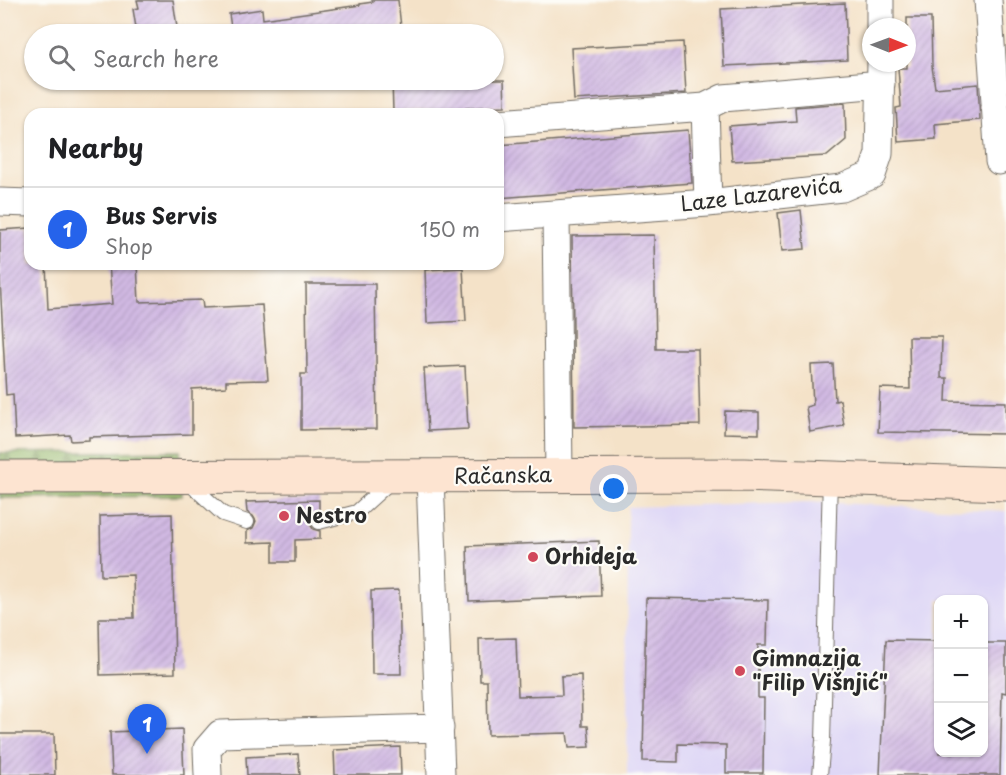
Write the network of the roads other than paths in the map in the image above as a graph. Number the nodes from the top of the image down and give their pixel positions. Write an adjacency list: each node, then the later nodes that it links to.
1 (880, 0): 3 (street)
2 (988, 0): 7 (street)
3 (880, 18)
4 (881, 74): 5 (street, Laze Lazarevića); 10 (street, Laze Lazarevića)
5 (705, 106): 6 (street, Laze Lazarevića); 10 (street)
6 (504, 123)
7 (999, 161)
8 (0, 202): 9 (street)
9 (24, 203)
10 (708, 203): 11 (street, Laze Lazarevića)
11 (556, 214): 12 (street, Laze Lazarevića); 13 (street)
12 (504, 218)
13 (559, 475): 17 (main road, Račanska); 18 (main road, Račanska)
14 (0, 477): 15 (main road, Račanska)
15 (182, 477): 16 (main road, Račanska); 20 (lane)
16 (397, 477): 17 (main road, Račanska); 21 (lane)
17 (430, 477): 22 (street)
18 (830, 478): 19 (main road, Račanska); 25 (lane)
19 (1006, 484)
20 (247, 522)
21 (320, 522)
22 (440, 728): 23 (street); 24 (street)
23 (208, 775)
24 (441, 775)
25 (820, 775)

